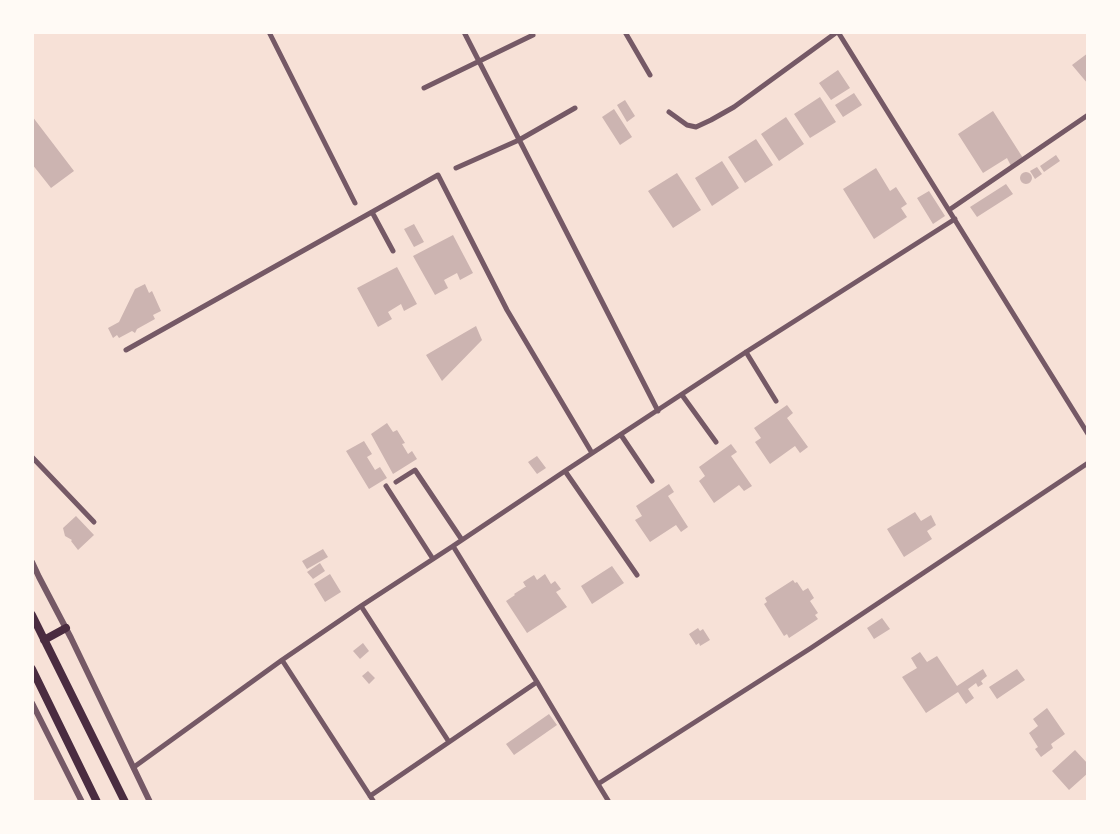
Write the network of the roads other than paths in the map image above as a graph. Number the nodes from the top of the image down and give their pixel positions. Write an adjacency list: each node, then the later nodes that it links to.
1 (269, 32): 14 (street)
2 (464, 32): 6 (street)
3 (625, 32): 7 (street)
4 (837, 32): 10 (street); 15 (street)
5 (533, 36): 6 (street)
6 (479, 61): 8 (street); 12 (street)
7 (650, 75)
8 (424, 88)
9 (575, 108): 12 (street)
10 (669, 112)
11 (1088, 115): 15 (street)
12 (519, 140): 13 (street); 23 (street)
13 (456, 168)
14 (355, 203)
15 (949, 210): 17 (street)
16 (372, 212): 18 (street); 19 (street); 27 (street)
17 (955, 219): 20 (street); 24 (street)
18 (393, 251)
19 (126, 350)
20 (746, 352): 21 (street); 22 (street)
21 (682, 394): 23 (street); 26 (street)
22 (776, 401)
23 (658, 410): 25 (street)
24 (1088, 434)
25 (621, 435): 27 (street); 32 (street)
26 (716, 442)
27 (592, 453): 30 (street)
28 (32, 457): 34 (street)
29 (1088, 463): 50 (street)
30 (565, 471): 35 (street); 39 (street)
31 (396, 482): 35 (street)
32 (652, 482)
33 (386, 486): 37 (street)
34 (94, 522)
35 (462, 540): 36 (street)
36 (453, 546): 37 (street); 46 (street)
37 (432, 559): 40 (street)
38 (32, 562): 42 (street)
39 (637, 575)
40 (361, 606): 44 (street); 48 (street)
41 (32, 615): 43 (highway)
42 (66, 628): 43 (highway); 49 (street)
43 (44, 640): 54 (highway)
44 (282, 660): 49 (street); 51 (street)
45 (32, 669): 53 (highway)
46 (537, 682): 48 (street); 50 (street)
47 (32, 704): 52 (street)
48 (449, 742): 51 (street)
49 (134, 767): 55 (street)
50 (598, 784): 57 (street)
51 (370, 796): 56 (street)
52 (82, 802)
53 (97, 802)
54 (125, 802)
55 (150, 802)
56 (374, 802)
57 (609, 802)

